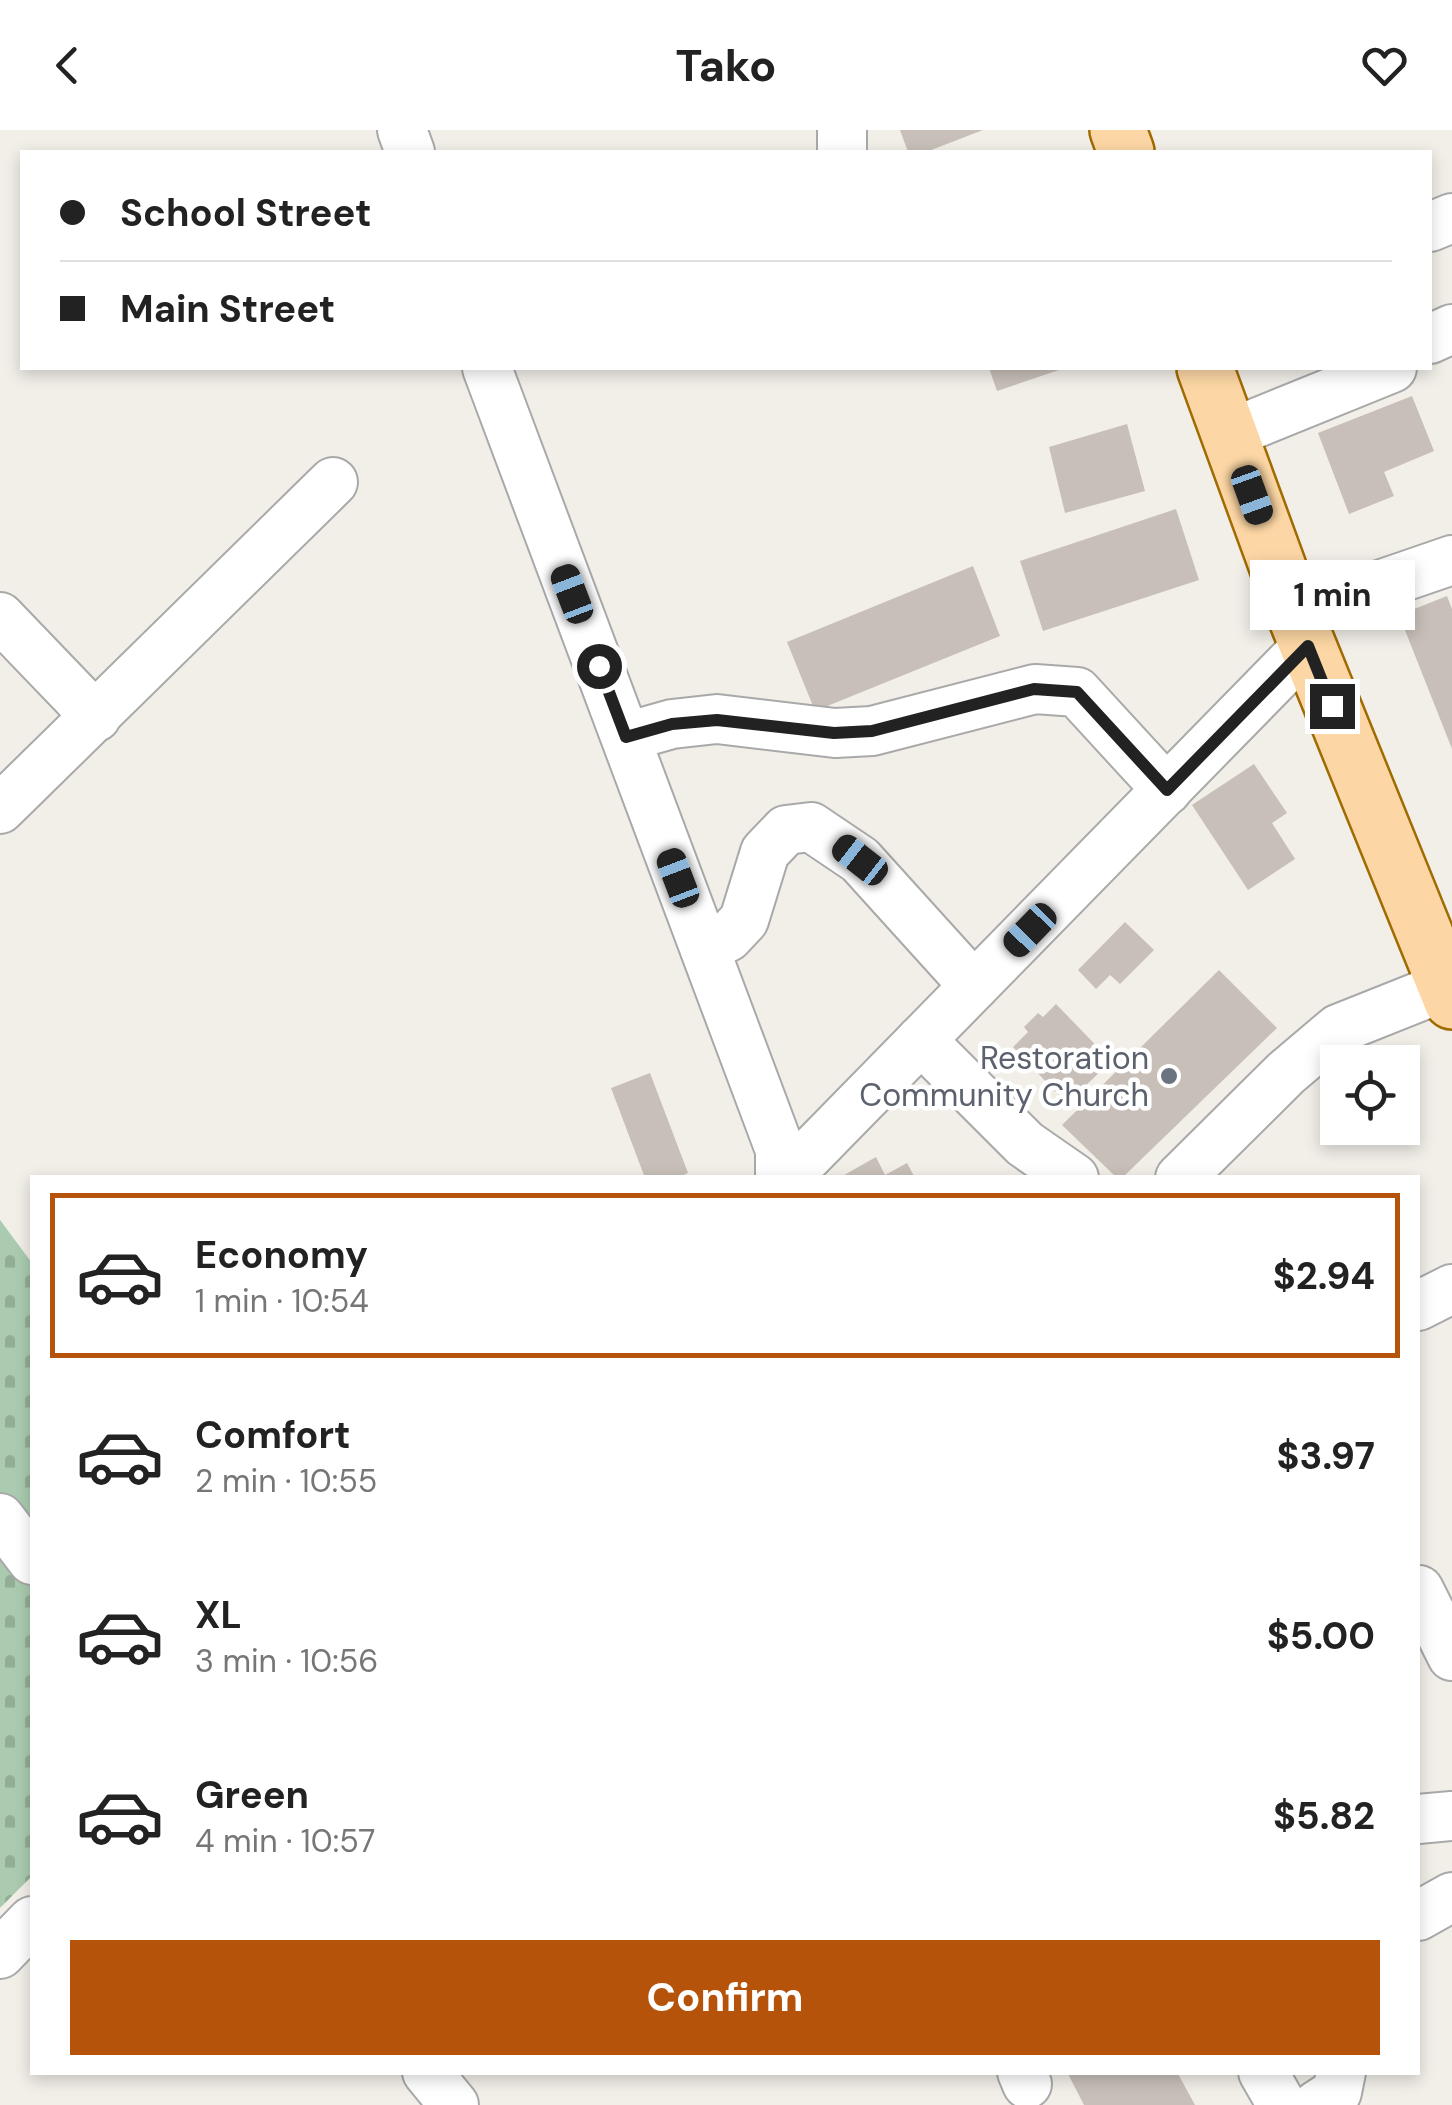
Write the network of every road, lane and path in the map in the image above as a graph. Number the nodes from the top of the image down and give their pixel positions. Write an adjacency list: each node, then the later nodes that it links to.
1 (1206, 370): 4 (main road)
2 (1387, 370): 4 (street)
3 (496, 371): 10 (street)
4 (1229, 434): 8 (main road)
5 (334, 482): 9 (street)
6 (1452, 560): 8 (street)
7 (0, 618): 9 (street)
8 (1302, 630): 11 (street); 15 (main road)
9 (96, 717): 12 (street)
10 (626, 737): 11 (street); 13 (street)
11 (1167, 790): 14 (street)
12 (0, 809)
13 (705, 949): 14 (street); 17 (street)
14 (974, 986): 16 (street)
15 (1449, 994): 20 (street)
16 (921, 1040): 18 (street); 19 (street)
17 (783, 1175)
18 (786, 1175)
19 (1070, 1175)
20 (1183, 1175)
21 (1452, 1288): 22 (street)
22 (1420, 1305)
23 (0, 1518): 24 (street)
24 (30, 1557)
25 (1420, 1592): 26 (street)
26 (1452, 1656)
27 (1452, 1816): 28 (street)
28 (1420, 1819)
29 (1452, 1897): 30 (street)
30 (1420, 1915)
31 (30, 1923): 32 (street)
32 (0, 1954)
33 (429, 2075): 36 (street)
34 (1265, 2075): 37 (street)
35 (1340, 2075): 38 (street)
36 (454, 2105)
37 (1282, 2105)
38 (1317, 2105)

